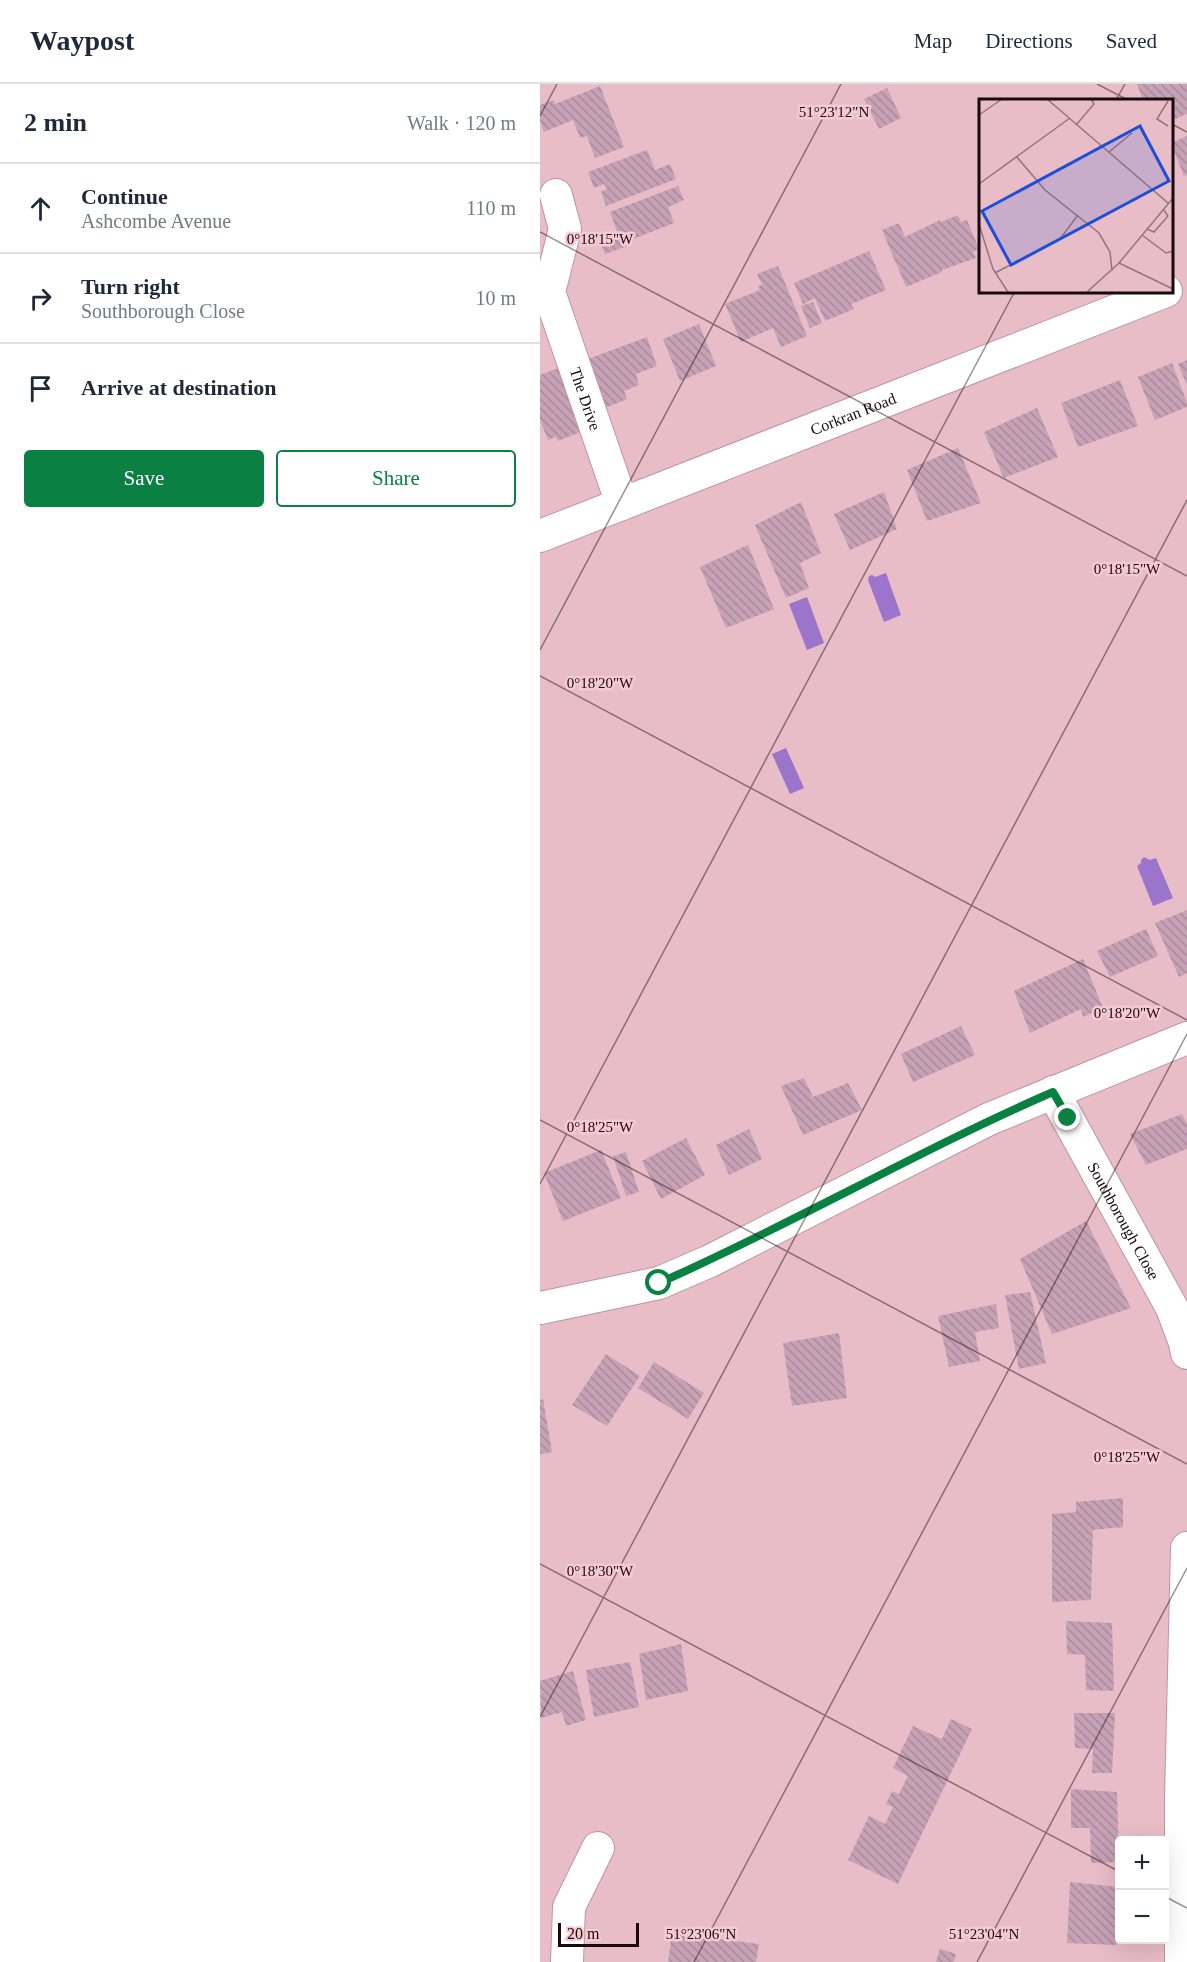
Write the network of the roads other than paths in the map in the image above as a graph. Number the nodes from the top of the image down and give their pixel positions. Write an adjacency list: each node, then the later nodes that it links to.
1 (556, 195): 5 (street, The Drive)
2 (1187, 283): 3 (street, Corkran Road)
3 (1172, 289)
4 (1163, 292): 5 (street, Corkran Road)
5 (622, 504): 6 (street, Corkran Road)
6 (540, 536)
7 (1187, 1038): 8 (street)
8 (1053, 1092): 9 (street); 10 (street, Southborough Close)
9 (540, 1308)
10 (1187, 1353)
11 (1187, 1548): 14 (street)
12 (598, 1848): 13 (street)
13 (567, 1962)
14 (1181, 1962)

